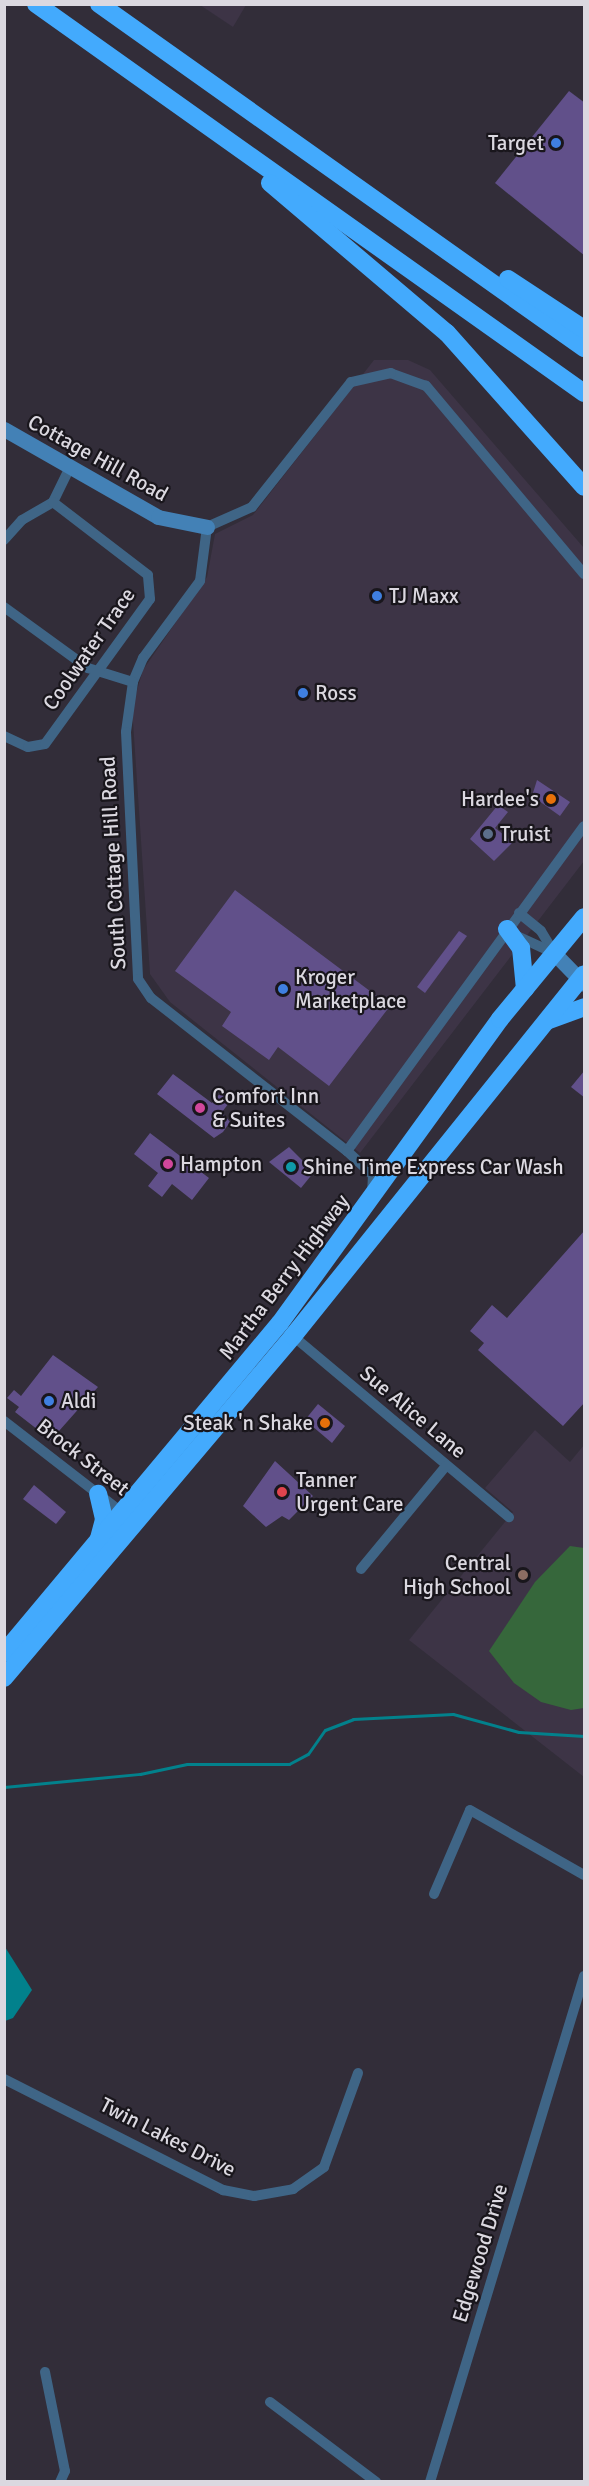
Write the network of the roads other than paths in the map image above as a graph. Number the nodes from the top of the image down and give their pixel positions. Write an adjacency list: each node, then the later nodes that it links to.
1 (36, 4): 3 (highway)
2 (99, 4): 4 (highway)
3 (200, 120): 7 (highway); 10 (highway)
4 (366, 192): 5 (highway); 6 (highway)
5 (585, 329)
6 (585, 348)
7 (585, 393)
8 (4, 429): 9 (street, Cottage Hill Road)
9 (69, 469): 11 (street); 12 (street, Cottage Hill Road)
10 (585, 487)
11 (53, 502): 13 (street); 16 (street, Coolwater Trace)
12 (207, 527): 14 (street); 17 (street, South Cottage Hill Road)
13 (4, 540)
14 (585, 574)
15 (4, 607): 16 (street)
16 (100, 673): 17 (street); 18 (street, Coolwater Trace)
17 (133, 682): 28 (street, South Cottage Hill Road)
18 (4, 736)
19 (585, 826): 20 (street)
20 (519, 913): 22 (street); 23 (street)
21 (585, 916): 23 (highway, Martha Berry Highway)
22 (507, 929): 23 (street); 25 (highway); 28 (street)
23 (555, 953): 24 (street); 25 (highway, Martha Berry Highway)
24 (583, 979): 27 (highway, Martha Berry Highway)
25 (525, 989): 29 (highway, Martha Berry Highway)
26 (585, 1007): 27 (highway)
27 (545, 1022): 32 (highway, Martha Berry Highway)
28 (347, 1151): 30 (street, South Cottage Hill Road)
29 (400, 1159): 30 (street); 31 (highway, Martha Berry Highway)
30 (363, 1163): 31 (street)
31 (370, 1202): 32 (highway, Martha Berry Highway)
32 (286, 1330): 34 (street, Sue Alice Lane); 35 (highway, Martha Berry Highway); 38 (highway, Martha Berry Highway)
33 (4, 1421): 36 (street, Brock Street)
34 (446, 1466): 37 (street, Sue Alice Lane); 40 (street)
35 (145, 1489): 36 (highway); 38 (highway, Martha Berry Highway)
36 (98, 1494): 38 (street, Brock Street); 39 (highway)
37 (509, 1517)
38 (131, 1519): 39 (highway, Martha Berry Highway); 42 (highway, Martha Berry Highway)
39 (96, 1547): 41 (highway, Martha Berry Highway)
40 (361, 1569)
41 (4, 1653)
42 (4, 1677)
43 (585, 1875): 44 (street)
44 (435, 1894)
45 (585, 1976): 52 (street, Edgewood Drive)
46 (358, 2073): 47 (street, Twin Lakes Drive)
47 (4, 2079)
48 (45, 2372): 50 (street)
49 (270, 2402): 51 (street)
50 (62, 2476)
51 (376, 2481)
52 (430, 2481)

